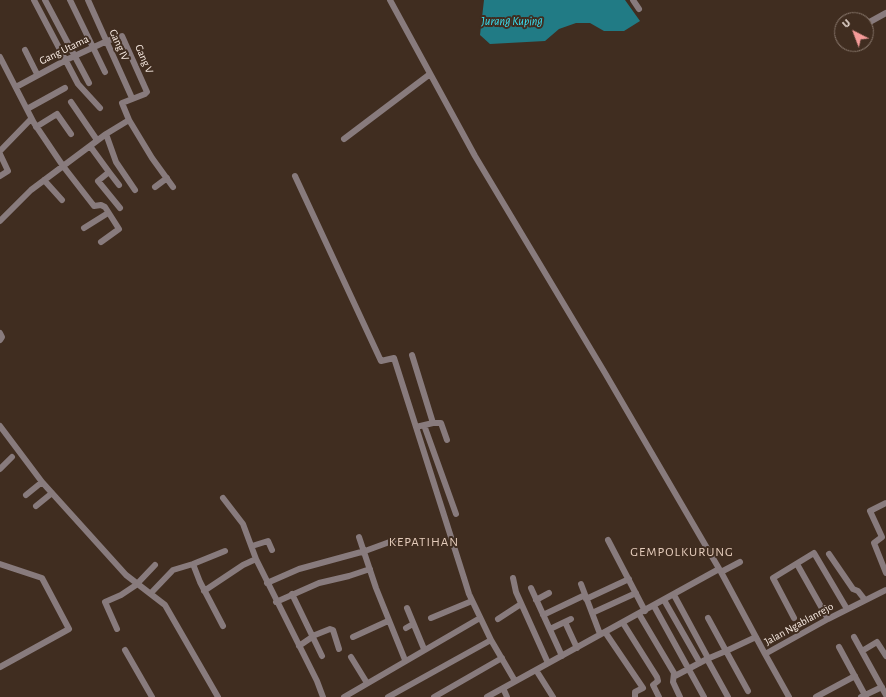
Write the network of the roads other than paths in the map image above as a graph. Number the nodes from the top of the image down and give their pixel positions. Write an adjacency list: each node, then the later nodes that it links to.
1 (34, 0): 16 (street)
2 (46, 0): 14 (street)
3 (70, 0): 12 (street)
4 (88, 0): 11 (street, Gang IV)
5 (390, 0): 19 (street, Jalan Ngablanrejo)
6 (633, 0): 7 (street)
7 (639, 9)
8 (886, 13): 9 (street)
9 (874, 20)
10 (122, 36): 11 (street, Gang Utama); 23 (street, Gang V)
11 (107, 40): 12 (street, Gang Utama); 23 (street, Gang IV)
12 (92, 48): 14 (street, Gang Utama); 17 (street)
13 (25, 50): 18 (street)
14 (75, 56): 16 (street, Gang Utama); 20 (street)
15 (0, 57): 21 (street)
16 (66, 60): 18 (street, Gang Utama); 25 (street)
17 (105, 72)
18 (37, 74): 21 (street, Gang Utama)
19 (430, 74): 32 (street); 87 (street, Jalan Ngablanrejo)
20 (89, 83)
21 (16, 87): 26 (street)
22 (65, 88): 26 (street)
23 (132, 98): 28 (street)
24 (71, 102): 33 (street)
25 (100, 108)
26 (27, 109): 27 (street)
27 (31, 119): 29 (street); 35 (street)
28 (129, 120): 31 (street); 41 (street)
29 (36, 127): 30 (street); 37 (street)
30 (70, 134)
31 (106, 134): 33 (street); 46 (street)
32 (344, 139)
33 (97, 140): 34 (street)
34 (90, 146): 37 (street); 38 (street)
35 (0, 151)
36 (0, 154): 39 (street)
37 (63, 166): 42 (street); 49 (street)
38 (109, 172): 43 (street); 48 (street)
39 (0, 176)
40 (295, 176): 59 (street)
41 (167, 178): 44 (street); 45 (street)
42 (44, 180): 47 (street); 50 (street)
43 (119, 185)
44 (173, 186)
45 (156, 187)
46 (135, 190)
47 (62, 200)
48 (120, 208)
49 (108, 213): 51 (street); 52 (street)
50 (0, 221)
51 (84, 228)
52 (101, 242)
53 (0, 333): 54 (street)
54 (0, 340)
55 (412, 355): 56 (street)
56 (433, 423): 57 (street); 60 (street)
57 (424, 425): 59 (street); 65 (street)
58 (0, 426): 63 (street)
59 (416, 427): 67 (street)
60 (448, 440)
61 (12, 457): 62 (street)
62 (0, 469)
63 (42, 482): 64 (street); 66 (street)
64 (52, 493): 70 (street); 93 (street)
65 (448, 494): 67 (street); 71 (street)
66 (26, 495)
67 (439, 497): 106 (street)
68 (223, 498): 75 (street)
69 (886, 503): 88 (street)
70 (36, 506)
71 (456, 514)
72 (359, 537): 78 (street)
73 (395, 540): 78 (street)
74 (608, 540): 90 (street)
75 (252, 546): 76 (street); 80 (street)
76 (272, 550)
77 (225, 551): 83 (street)
78 (364, 551): 86 (street); 91 (street)
79 (829, 554): 105 (street)
80 (256, 559): 91 (street); 95 (street)
81 (740, 562): 87 (street)
82 (0, 564): 153 (street)
83 (193, 564): 95 (street); 97 (street)
84 (797, 564): 111 (street); 118 (street); 120 (street)
85 (155, 565): 93 (street)
86 (370, 569): 100 (street); 121 (street)
87 (720, 570): 101 (street); 131 (street, Jalan Ngablanrejo)
88 (886, 574)
89 (513, 578): 108 (street)
90 (629, 579): 99 (street); 102 (street)
91 (267, 583): 107 (street)
92 (581, 584): 102 (street)
93 (136, 585): 97 (street); 126 (street)
94 (531, 588): 103 (street)
95 (204, 590): 124 (street)
96 (886, 590): 105 (street, Jalan Ngablanrejo)
97 (151, 593): 168 (street)
98 (549, 593): 103 (street)
99 (636, 593): 112 (street); 113 (street)
100 (292, 594): 107 (street); 129 (street)
101 (674, 595): 104 (street); 149 (street)
102 (586, 597): 112 (street); 114 (street)
103 (536, 600): 114 (street)
104 (664, 600): 109 (street); 151 (street)
105 (864, 600): 111 (street, Jalan Ngablanrejo)
106 (472, 601): 115 (street); 116 (street)
107 (276, 602): 134 (street)
108 (521, 604): 119 (street); 152 (street)
109 (654, 606): 113 (street); 154 (street)
110 (406, 608): 123 (street)
111 (847, 609): 120 (street, Jalan Ngablanrejo)
112 (592, 613): 128 (street)
113 (642, 613): 122 (street); 156 (street)
114 (543, 615): 127 (street)
115 (431, 618)
116 (480, 618): 133 (street); 139 (street)
117 (708, 618): 141 (street)
118 (794, 618)
119 (498, 619)
120 (828, 619): 143 (street, Jalan Ngablanrejo)
121 (388, 621): 130 (street); 150 (street)
122 (623, 623): 128 (street); 160 (street)
123 (414, 624): 125 (street); 139 (street)
124 (223, 626)
125 (406, 628)
126 (117, 629)
127 (550, 629): 137 (street); 145 (street)
128 (603, 633): 137 (street); 163 (street)
129 (312, 636): 134 (street); 138 (street); 144 (street)
130 (353, 637)
131 (756, 637): 141 (street); 143 (street, Jalan Ngablanrejo)
132 (854, 637): 142 (street)
133 (491, 640): 148 (street); 171 (street)
134 (299, 646): 169 (street)
135 (839, 647): 157 (street)
136 (884, 647): 142 (street); 146 (street)
137 (577, 648): 145 (street)
138 (339, 649)
139 (424, 649): 150 (street)
140 (126, 650): 167 (street)
141 (726, 651): 149 (street); 164 (street)
142 (862, 651): 161 (street)
143 (765, 654): 181 (street)
144 (322, 656)
145 (562, 656): 152 (street)
146 (886, 656)
147 (351, 657): 159 (street)
148 (502, 658): 158 (street); 172 (street)
149 (707, 659): 151 (street); 180 (street)
150 (405, 660): 159 (street)
151 (700, 662): 154 (street)
152 (548, 663): 155 (street)
153 (0, 667)
154 (690, 668): 156 (street); 179 (street)
155 (536, 670): 158 (street); 175 (street)
156 (675, 676): 178 (street)
157 (855, 676): 166 (street); 182 (street)
158 (515, 681): 162 (street)
159 (367, 683): 170 (street)
160 (653, 685): 163 (street); 177 (street)
161 (882, 687): 165 (street); 166 (street)
162 (503, 688): 173 (street); 174 (street)
163 (643, 688): 176 (street)
164 (748, 691)
165 (886, 695)
166 (864, 696)
167 (152, 697)
168 (218, 697)
169 (323, 697)
170 (344, 697)
171 (388, 697)
172 (434, 697)
173 (487, 697)
174 (506, 697)
175 (553, 697)
176 (635, 697)
177 (659, 697)
178 (680, 697)
179 (704, 697)
180 (728, 697)
181 (789, 697)
182 (816, 697)

